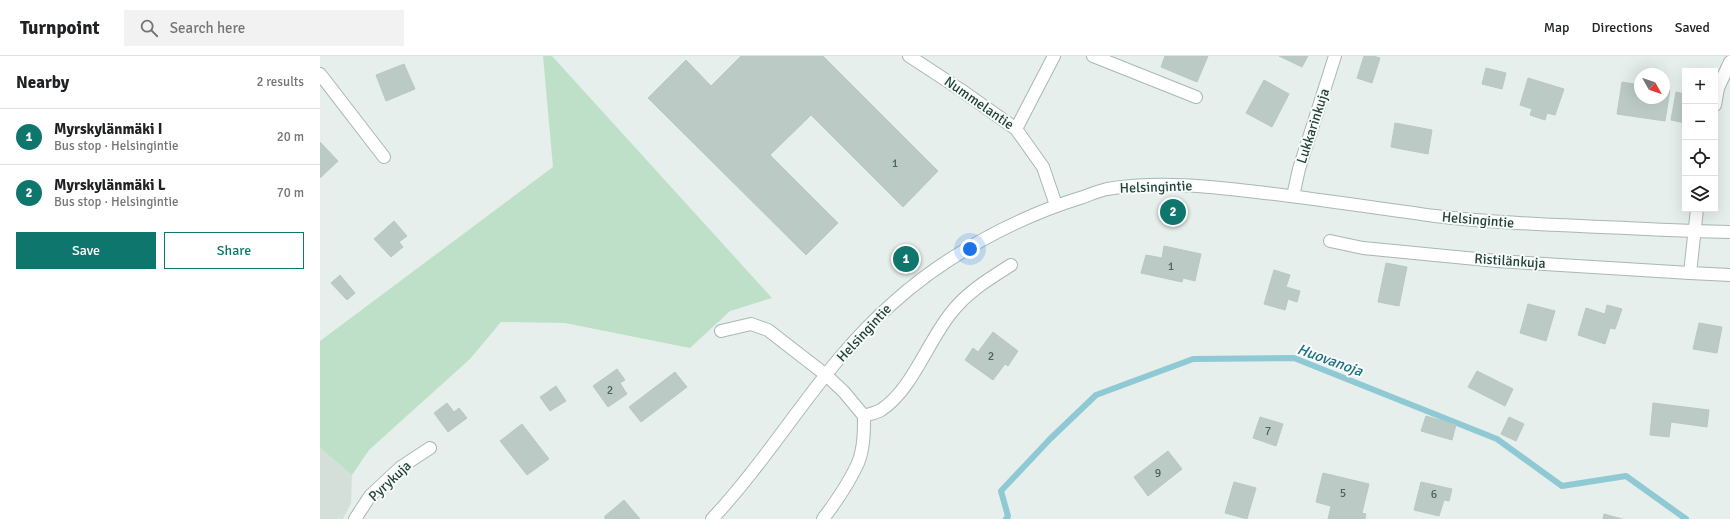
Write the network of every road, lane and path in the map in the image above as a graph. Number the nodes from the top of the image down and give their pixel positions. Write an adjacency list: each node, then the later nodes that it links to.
1 (909, 56): 9 (street, Nummelantie)
2 (1054, 56): 9 (street)
3 (1093, 56): 7 (street)
4 (1335, 56): 11 (street, Lukkarinkuja)
5 (1730, 62): 8 (street)
6 (320, 74): 10 (street)
7 (1196, 97)
8 (1715, 104)
9 (1016, 129): 12 (street, Nummelantie)
10 (384, 157)
11 (1293, 196): 12 (street, Helsingintie); 14 (street, Helsingintie)
12 (1056, 205): 21 (street, Helsingintie)
13 (1697, 212): 14 (street)
14 (1695, 231): 15 (street, Helsingintie); 18 (street)
15 (1730, 232)
16 (1330, 241): 18 (street, Ristilänkuja)
17 (1010, 265): 22 (street)
18 (1690, 273): 19 (street, Ristilänkuja)
19 (1730, 275)
20 (722, 331): 21 (street)
21 (826, 375): 22 (street); 25 (street, Helsingintie)
22 (864, 416): 26 (street)
23 (430, 448): 24 (street, Pyrykuja)
24 (355, 519)
25 (712, 519)
26 (823, 519)

